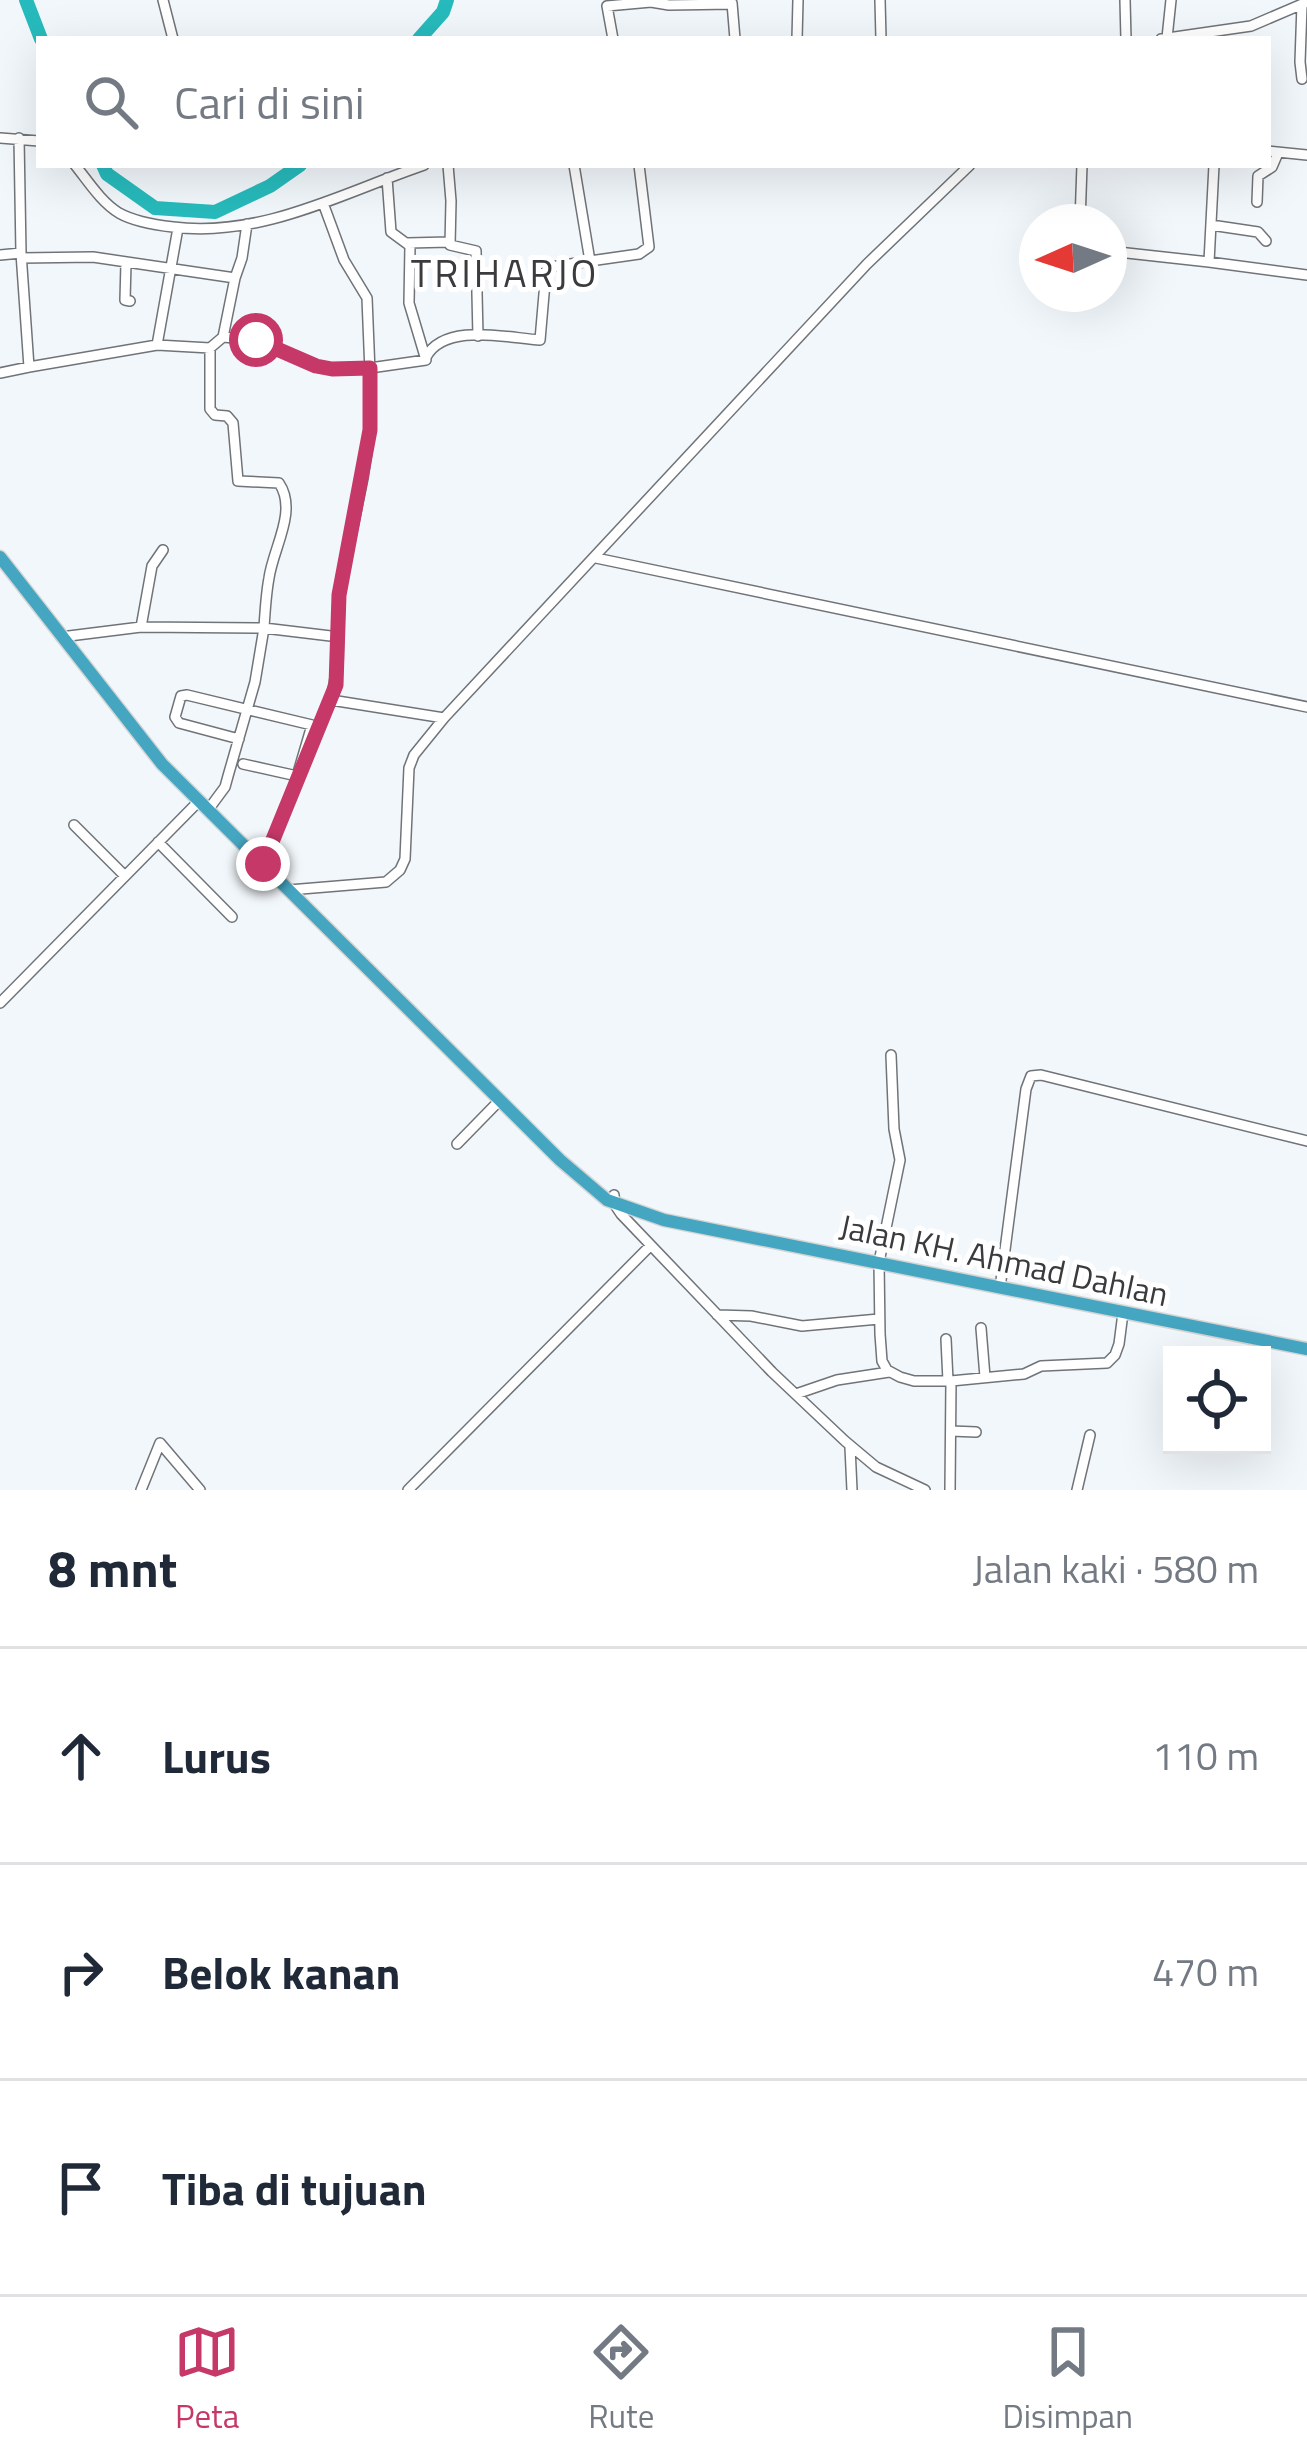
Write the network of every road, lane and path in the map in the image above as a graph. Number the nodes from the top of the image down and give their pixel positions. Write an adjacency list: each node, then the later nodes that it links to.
1 (163, 0): 9 (street)
2 (798, 0): 12 (street)
3 (880, 0): 13 (street)
4 (1125, 0): 14 (street)
5 (1171, 0): 15 (street)
6 (732, 2): 7 (street); 11 (street)
7 (607, 3): 10 (street)
8 (1305, 3): 16 (street); 17 (street)
9 (172, 36)
10 (612, 36)
11 (735, 36)
12 (797, 36)
13 (880, 36)
14 (1126, 36)
15 (1165, 36)
16 (1212, 36)
17 (1302, 79)
18 (0, 138): 19 (street)
19 (20, 138): 20 (street); 44 (street)
20 (36, 141)
21 (1273, 152): 22 (street)
22 (1307, 155)
23 (77, 168): 38 (street)
24 (415, 168): 32 (street)
25 (448, 168): 40 (street)
26 (574, 168): 45 (street)
27 (639, 168): 45 (street)
28 (967, 168): 62 (street)
29 (1082, 168): 35 (street)
30 (1214, 168): 37 (street)
31 (1270, 168): 33 (street)
32 (387, 178): 34 (street); 41 (street)
33 (1257, 202)
34 (323, 203): 36 (street); 58 (street)
35 (1081, 204)
36 (247, 224): 38 (street); 50 (street)
37 (1211, 225): 39 (street); 46 (street)
38 (178, 228): 48 (street)
39 (1266, 241)
40 (449, 242): 41 (street); 52 (street)
41 (408, 243): 56 (street)
42 (1127, 253): 46 (street)
43 (0, 254): 44 (street)
44 (22, 256): 47 (street); 57 (street)
45 (590, 261): 52 (street)
46 (1209, 262): 49 (street)
47 (126, 263): 48 (street); 51 (street)
48 (170, 270): 50 (street); 54 (street)
49 (1307, 275)
50 (235, 278): 53 (street)
51 (130, 302)
52 (478, 336): 56 (street)
53 (224, 337): 55 (street); 58 (street)
54 (157, 345): 55 (street); 57 (street)
55 (210, 348): 64 (street)
56 (426, 357): 58 (street)
57 (29, 367): 59 (street)
58 (370, 368): 65 (street)
59 (0, 373)
60 (163, 550): 63 (street)
61 (0, 557): 66 (highway, Jalan KH. Ahmad Dahlan)
62 (596, 558): 68 (street); 70 (street)
63 (141, 627): 64 (street); 66 (street)
64 (264, 628): 65 (street); 69 (street)
65 (339, 637): 67 (street)
66 (61, 638): 73 (highway, Jalan KH. Ahmad Dahlan)
67 (332, 700): 70 (street); 76 (street)
68 (1307, 707)
69 (247, 709): 71 (street); 71 (street); 72 (street)
70 (444, 718): 78 (street)
71 (239, 739): 73 (street)
72 (243, 764)
73 (203, 805): 75 (street); 76 (highway, Jalan KH. Ahmad Dahlan)
74 (74, 825): 77 (street)
75 (158, 842): 77 (street); 79 (street)
76 (263, 864): 78 (highway, Jalan KH. Ahmad Dahlan)
77 (125, 876): 80 (street)
78 (289, 890): 82 (highway, Jalan KH. Ahmad Dahlan)
79 (232, 917)
80 (0, 1003)
81 (891, 1055): 88 (street)
82 (498, 1102): 84 (street); 85 (highway, Jalan KH. Ahmad Dahlan)
83 (1307, 1141): 89 (street)
84 (457, 1144)
85 (615, 1200): 86 (highway, Jalan KH. Ahmad Dahlan); 86 (street)
86 (637, 1214): 87 (street); 88 (highway, Jalan KH. Ahmad Dahlan)
87 (650, 1246): 91 (street); 106 (street)
88 (879, 1262): 89 (highway, Jalan KH. Ahmad Dahlan); 92 (street)
89 (1000, 1288): 90 (highway, Jalan KH. Ahmad Dahlan)
90 (1123, 1313): 95 (highway, Jalan KH. Ahmad Dahlan); 97 (street)
91 (717, 1315): 92 (street); 99 (street)
92 (879, 1319): 96 (street)
93 (981, 1328): 97 (street)
94 (946, 1339): 98 (street)
95 (1307, 1348)
96 (890, 1372): 98 (street); 99 (street)
97 (985, 1377): 98 (street)
98 (950, 1381): 100 (street)
99 (796, 1394): 103 (street)
100 (951, 1431): 101 (street); 109 (street)
101 (976, 1432)
102 (1090, 1436): 110 (street)
103 (850, 1446): 107 (street); 108 (street)
104 (141, 1490): 105 (street)
105 (200, 1490)
106 (408, 1490)
107 (852, 1490)
108 (923, 1490)
109 (950, 1490)
110 (1077, 1490)

